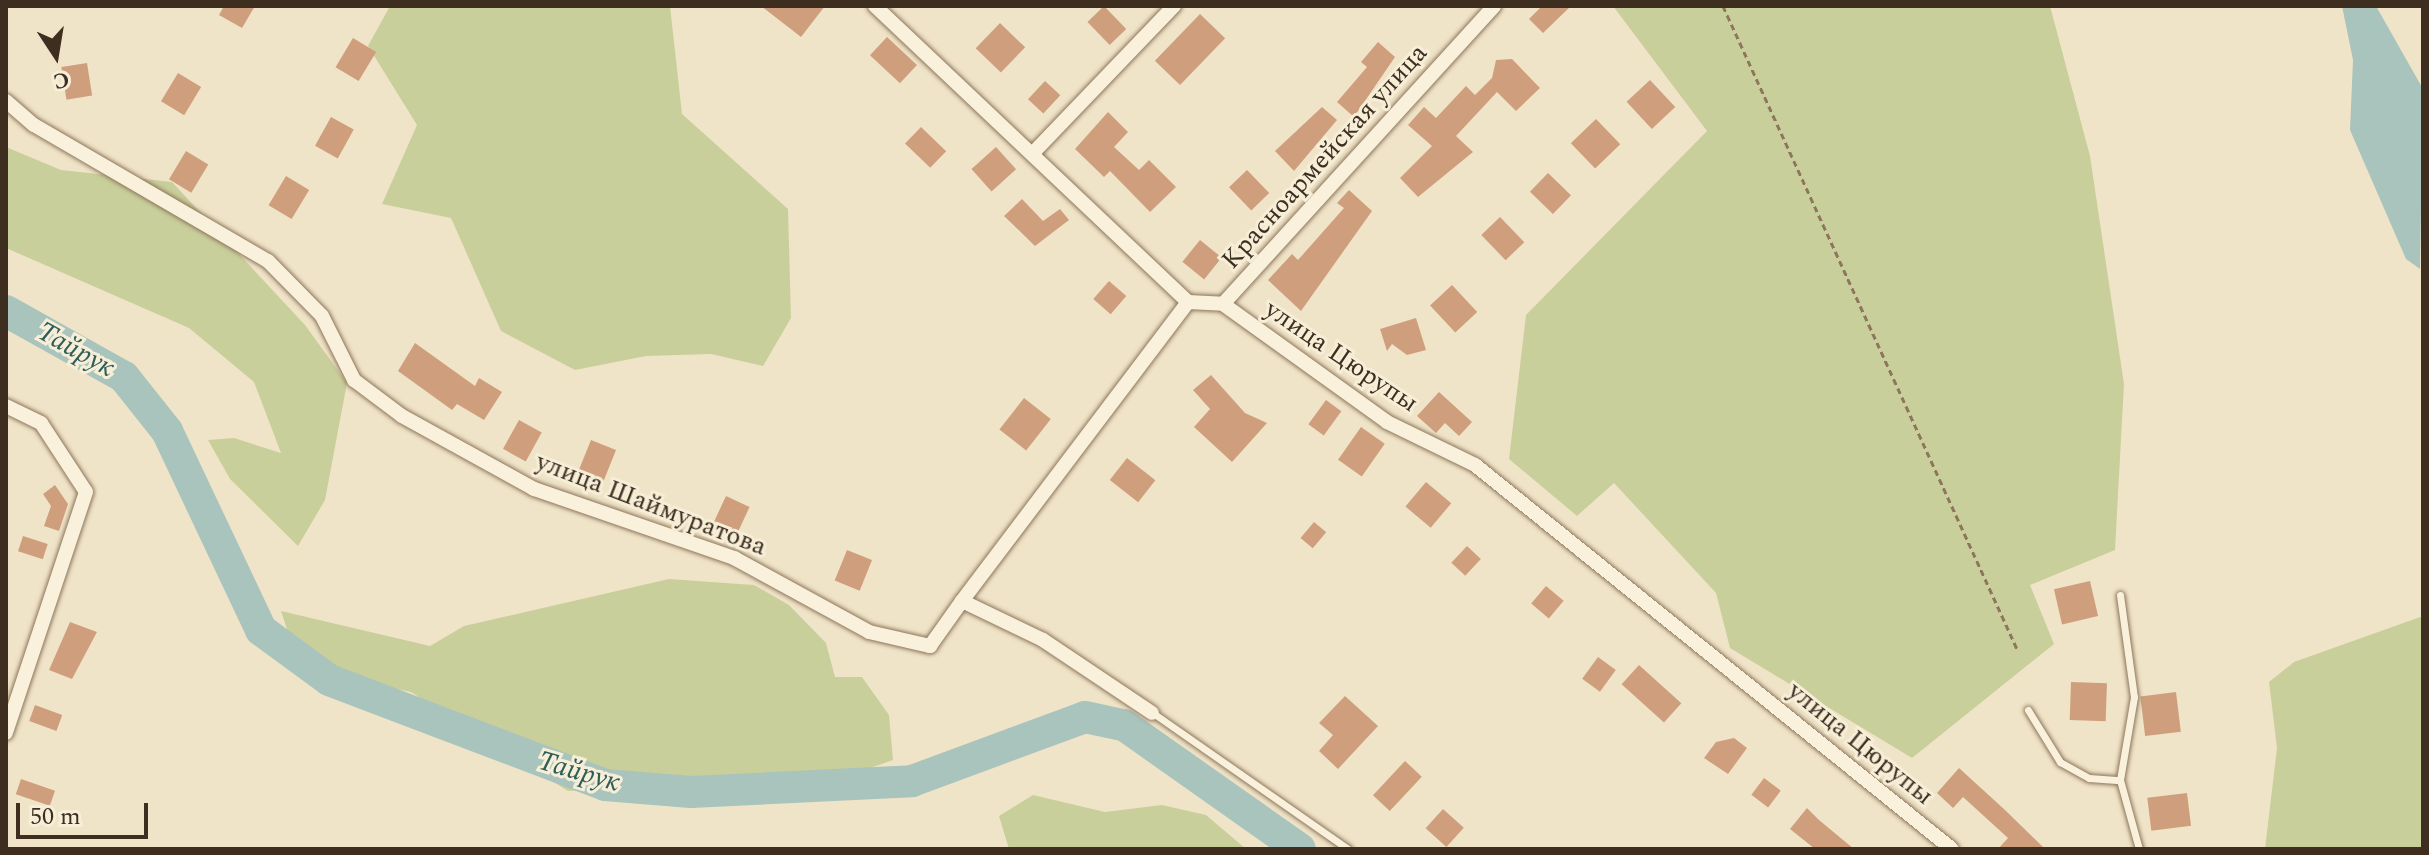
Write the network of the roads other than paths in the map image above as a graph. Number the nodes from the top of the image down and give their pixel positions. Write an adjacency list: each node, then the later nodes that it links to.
1 (1174, 6): 5 (street)
2 (1494, 6): 7 (street, Красноармейская улица)
3 (877, 7): 5 (street)
4 (6, 101): 10 (street, улица Шаймуратова)
5 (1033, 153): 6 (street)
6 (1188, 302): 7 (street); 10 (street)
7 (1223, 304): 16 (street, улица Цюрупы)
8 (6, 406): 13 (street)
9 (2120, 595): 14 (lane)
10 (962, 601): 12 (street)
11 (2028, 710): 14 (lane)
12 (1152, 713): 15 (lane)
13 (6, 733)
14 (2120, 780): 17 (lane)
15 (1348, 849)
16 (1952, 849)
17 (2139, 849)

